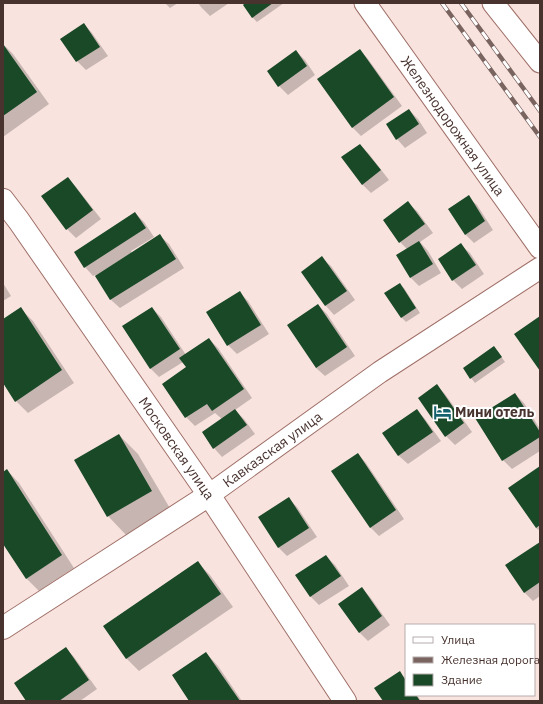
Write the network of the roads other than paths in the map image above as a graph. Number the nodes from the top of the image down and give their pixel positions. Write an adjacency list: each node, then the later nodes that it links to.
1 (365, 3): 5 (street, Железнодорожная улица)
2 (494, 3): 3 (street)
3 (540, 62)
4 (3, 200): 7 (street, Московская улица)
5 (540, 248)
6 (540, 268): 7 (street, Кавказская улица)
7 (209, 495): 8 (street, Кавказская улица); 9 (street, Московская улица)
8 (3, 628)
9 (345, 701)

